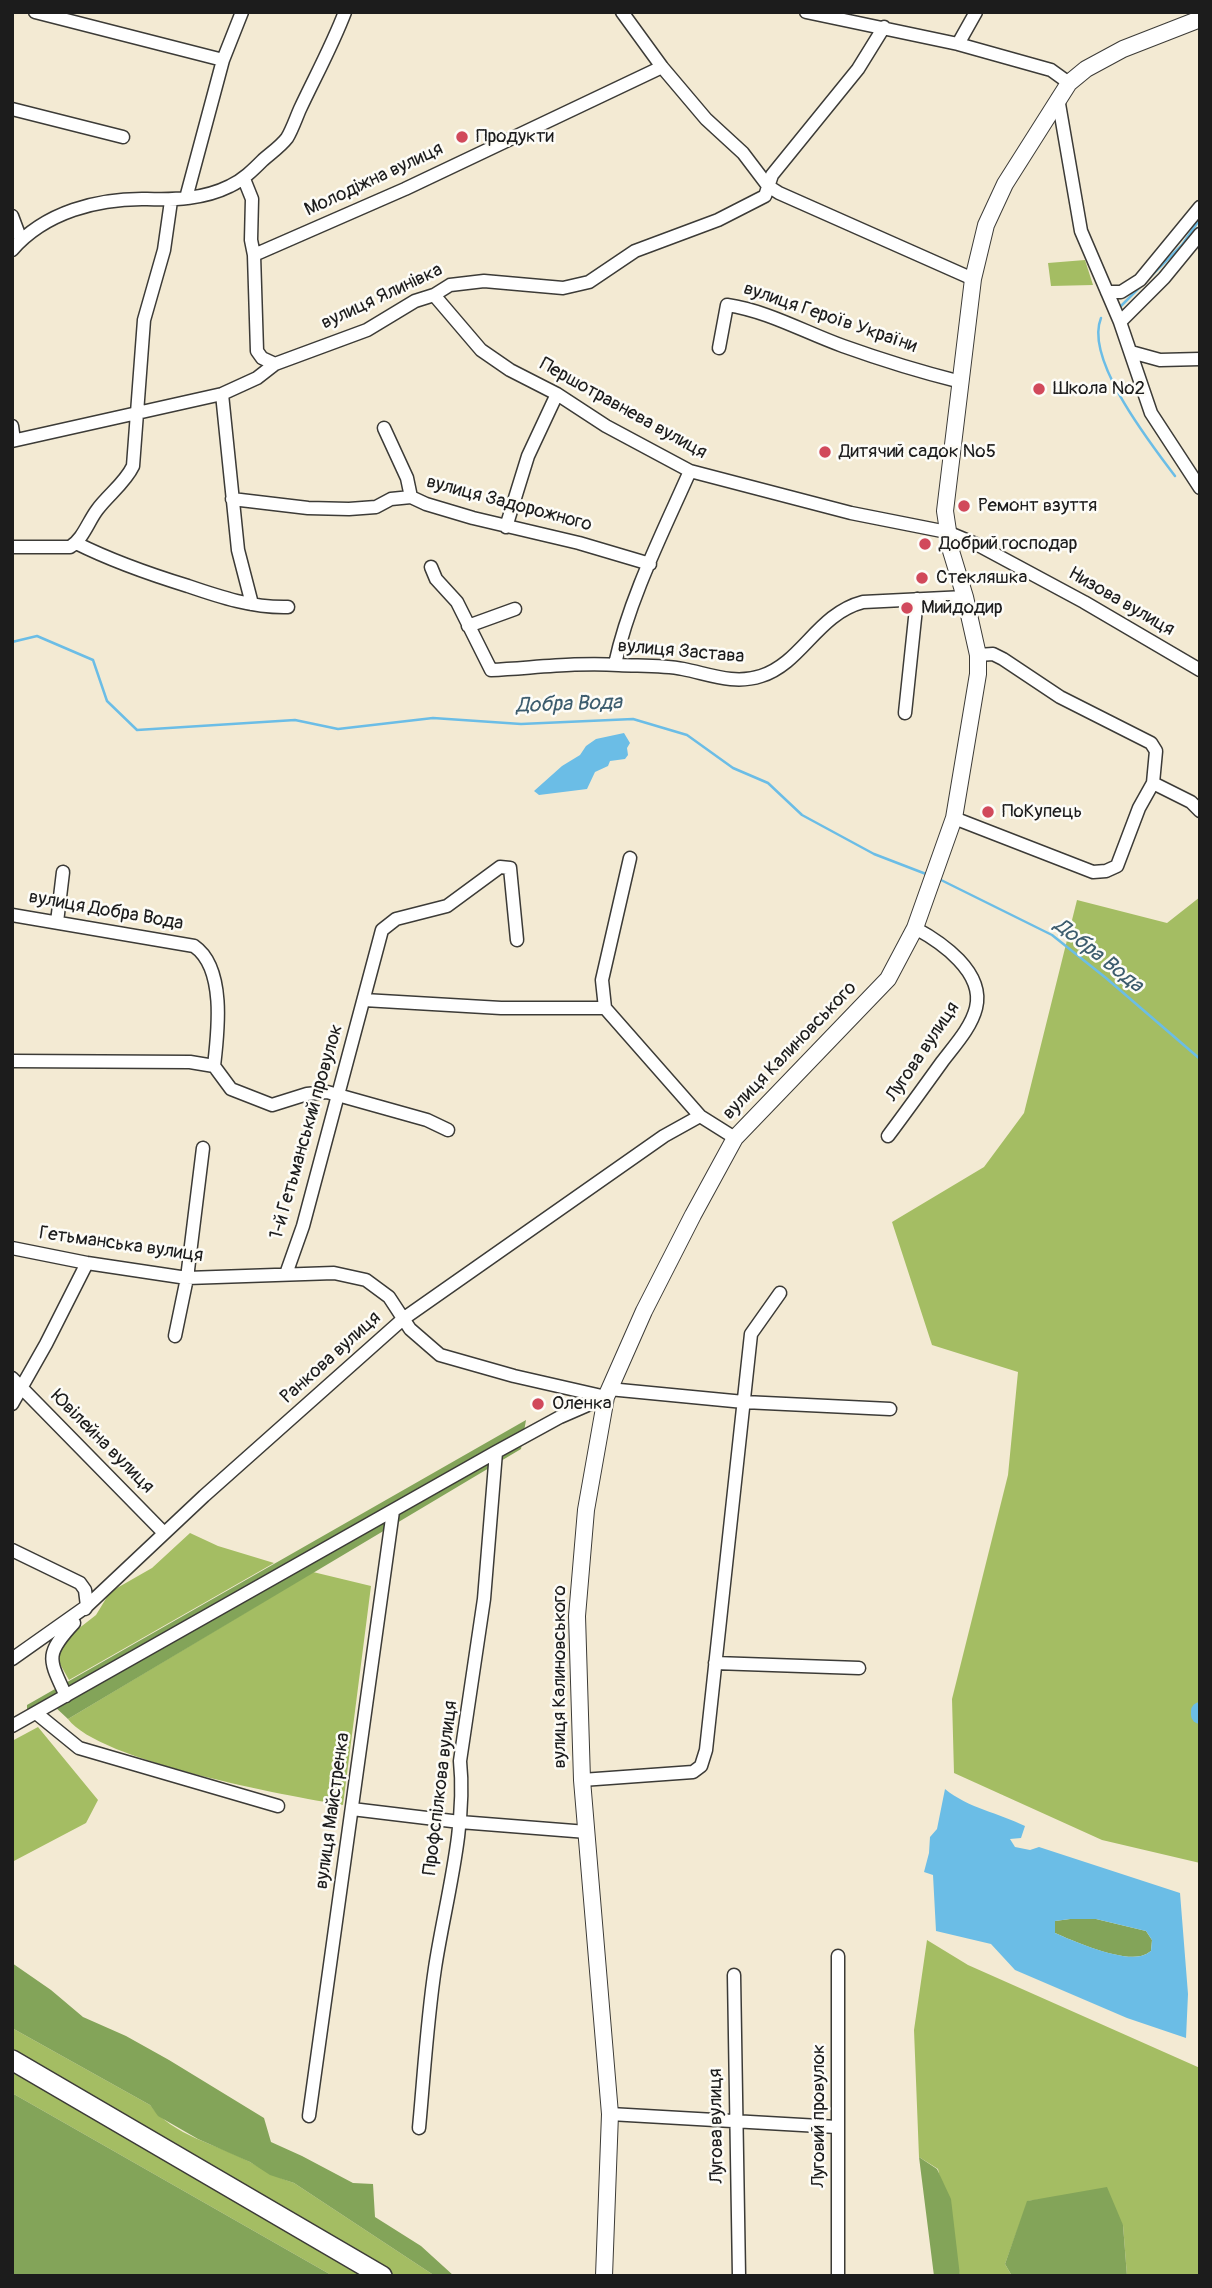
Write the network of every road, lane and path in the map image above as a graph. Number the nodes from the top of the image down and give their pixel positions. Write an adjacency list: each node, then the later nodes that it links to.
1 (35, 12): 10 (street)
2 (242, 12): 10 (street)
3 (345, 12): 16 (street)
4 (622, 12): 11 (street)
5 (806, 12): 8 (street)
6 (976, 12): 9 (street)
7 (1200, 19): 12 (main road)
8 (884, 27): 9 (street); 17 (street, вулиця Ялинівка)
9 (957, 44): 12 (street)
10 (223, 60): 18 (street)
11 (662, 67): 17 (street); 24 (street, Молодіжна вулиця)
12 (1069, 83): 13 (main road)
13 (1058, 98): 25 (main road); 26 (street)
14 (12, 109): 15 (street)
15 (123, 137)
16 (244, 179): 18 (street); 24 (street)
17 (768, 186): 25 (street); 27 (street, вулиця Ялинівка)
18 (186, 198): 19 (street)
19 (171, 201): 23 (street); 36 (street)
20 (1200, 207): 26 (street)
21 (12, 216): 23 (street)
22 (1200, 234): 28 (street)
23 (17, 245)
24 (254, 255): 32 (street)
25 (973, 279): 33 (main road)
26 (1107, 292): 28 (street)
27 (434, 295): 32 (street, вулиця Ялинівка); 35 (street, Першотравнева вулиця)
28 (1120, 322): 30 (street)
29 (719, 348): 33 (street, вулиця Героїв України)
30 (1131, 352): 31 (street); 41 (street)
31 (1200, 359)
32 (275, 364): 34 (street, вулиця Ялинівка)
33 (961, 382): 45 (main road)
34 (222, 394): 36 (street, вулиця Ялинівка); 43 (street)
35 (557, 394): 40 (street, Першотравнева вулиця); 44 (street)
36 (136, 414): 39 (street, вулиця Ялинівка); 46 (street)
37 (12, 426): 39 (street)
38 (384, 428): 42 (street)
39 (13, 440)
40 (690, 471): 45 (street, Першотравнева вулиця); 48 (street)
41 (1200, 488)
42 (411, 497): 43 (street, вулиця Задорожного); 44 (street, вулиця Задорожного)
43 (232, 499): 52 (street)
44 (506, 527): 48 (street, вулиця Задорожного)
45 (947, 532): 50 (main road); 58 (street, Низова вулиця)
46 (76, 543): 47 (street); 52 (street)
47 (12, 547)
48 (650, 564): 57 (street)
49 (431, 567): 55 (street)
50 (965, 597): 51 (street, вулиця Застава); 56 (main road)
51 (917, 598): 57 (street, вулиця Застава); 59 (street)
52 (252, 604): 53 (street)
53 (288, 607)
54 (515, 609): 55 (street)
55 (468, 626): 57 (street, вулиця Застава)
56 (978, 655): 60 (street); 62 (main road)
57 (615, 664)
58 (1200, 670)
59 (905, 713)
60 (1153, 783): 61 (street); 62 (street)
61 (1200, 811)
62 (954, 818): 67 (main road, вулиця Калиновського)
63 (630, 858): 70 (street)
64 (63, 872): 66 (street)
65 (12, 915): 66 (street, вулиця Добра Вода)
66 (57, 922): 72 (street, вулиця Добра Вода)
67 (915, 928): 76 (street, Лугова вулиця); 77 (main road, вулиця Калиновського)
68 (517, 940): 69 (street, 1-й Гетьманський провулок)
69 (364, 1000): 70 (street); 73 (street, 1-й Гетьманський провулок)
70 (606, 1008): 74 (street)
71 (12, 1061): 72 (street)
72 (214, 1066): 73 (street)
73 (340, 1096): 75 (street); 81 (street, 1-й Гетьманський провулок)
74 (700, 1116): 77 (street); 84 (street, Ранкова вулиця)
75 (448, 1130)
76 (888, 1136)
77 (735, 1138): 87 (main road, вулиця Калиновського)
78 (203, 1148): 82 (street)
79 (12, 1248): 80 (street, Гетьманська вулиця)
80 (87, 1264): 82 (street, Гетьманська вулиця); 86 (street)
81 (286, 1274): 82 (street, Гетьманська вулиця); 84 (street, Гетьманська вулиця)
82 (187, 1278): 85 (street)
83 (780, 1293): 88 (street)
84 (403, 1319): 87 (street, Гетьманська вулиця); 93 (street, Ранкова вулиця)
85 (174, 1336)
86 (17, 1383): 89 (street); 93 (street, Ювілейна вулиця)
87 (608, 1393): 88 (street, Гетьманська вулиця); 91 (street); 102 (main road, вулиця Калиновського)
88 (744, 1402): 90 (street); 97 (street)
89 (12, 1404)
90 (890, 1409)
91 (496, 1452): 92 (street); 105 (street, Профспілкова вулиця)
92 (393, 1511): 99 (street); 104 (street, вулиця Майстренка)
93 (164, 1533): 95 (street, Ранкова вулиця)
94 (12, 1550): 95 (street)
95 (87, 1606): 96 (street, Ранкова вулиця); 99 (street)
96 (12, 1659)
97 (715, 1663): 98 (street); 102 (street)
98 (859, 1668)
99 (66, 1696): 100 (street)
100 (36, 1713): 101 (street); 103 (street)
101 (12, 1726)
102 (582, 1780): 106 (main road, вулиця Калиновського)
103 (278, 1806)
104 (352, 1809): 105 (street); 111 (street, вулиця Майстренка)
105 (460, 1822): 106 (street); 114 (street, Профспілкова вулиця)
106 (587, 1832): 110 (main road, вулиця Калиновського)
107 (838, 1956): 113 (street, Луговий провулок)
108 (734, 1975): 112 (street, Лугова вулиця)
109 (12, 2060): 115 (highway)
110 (610, 2114): 112 (street); 118 (main road, вулиця Калиновського)
111 (309, 2116)
112 (736, 2122): 113 (street); 119 (street, Лугова вулиця)
113 (837, 2127): 120 (street, Луговий провулок)
114 (419, 2128)
115 (358, 2263): 116 (highway); 117 (highway)
116 (376, 2276)
117 (382, 2276)
118 (604, 2276)
119 (739, 2276)
120 (838, 2276)

